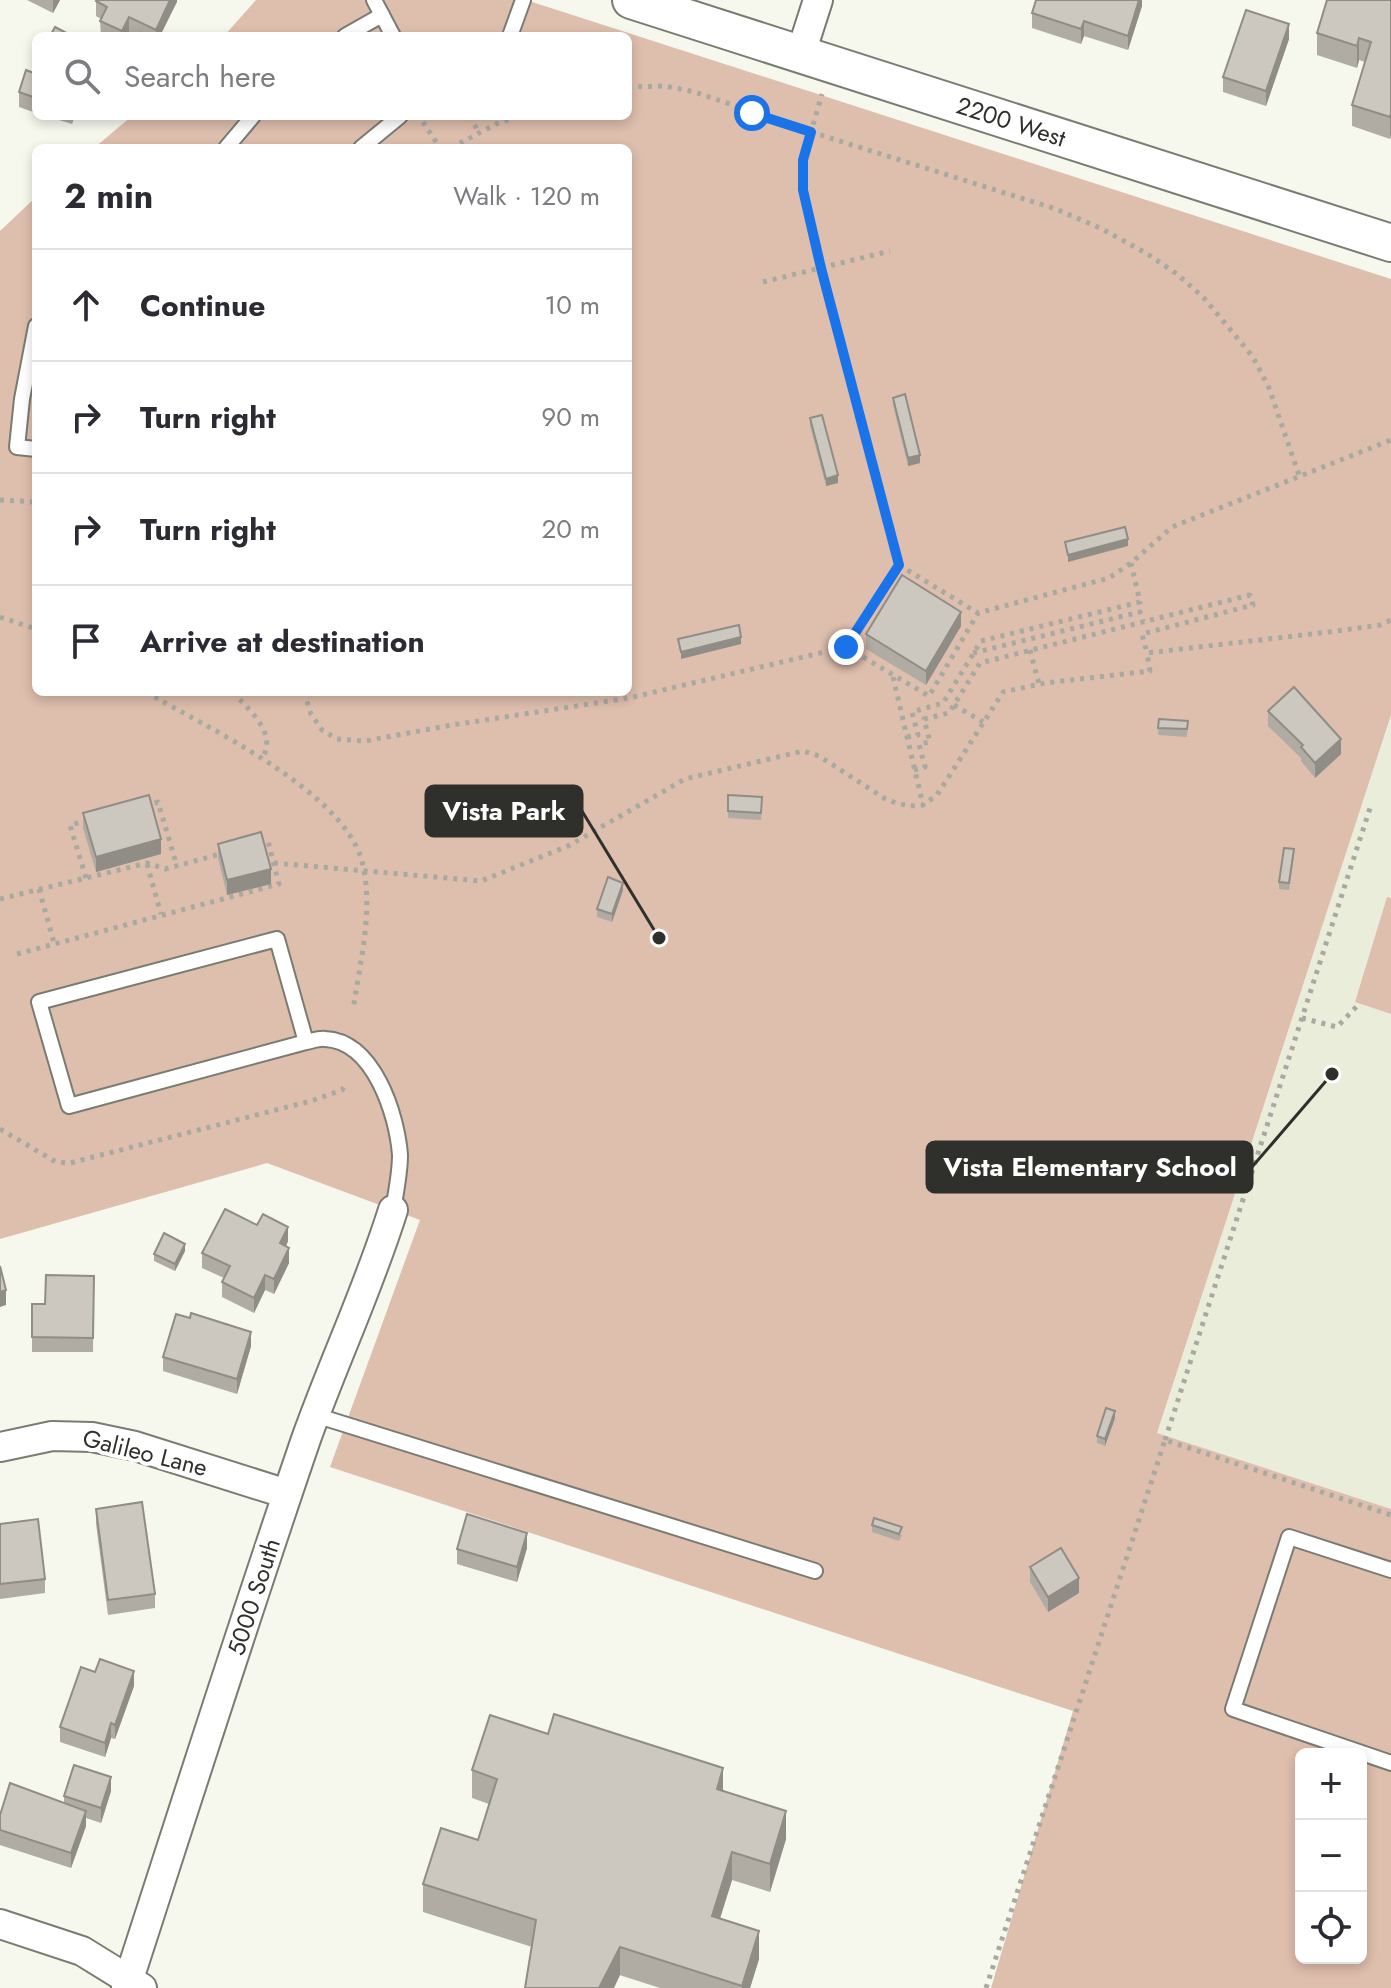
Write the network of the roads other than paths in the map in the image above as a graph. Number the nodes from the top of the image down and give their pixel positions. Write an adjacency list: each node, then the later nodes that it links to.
1 (374, 0): 5 (lane)
2 (523, 0): 8 (lane)
3 (631, 0): 9 (street, 2200 West)
4 (818, 0): 9 (street)
5 (382, 15): 6 (lane); 7 (lane)
6 (352, 32)
7 (391, 32)
8 (511, 32)
9 (801, 53): 14 (street, 2200 West)
10 (250, 120): 12 (lane)
11 (395, 120): 13 (lane)
12 (229, 144)
13 (366, 144)
14 (1391, 243)
15 (32, 347): 16 (lane)
16 (32, 449)
17 (306, 1042): 17 (lane); 18 (lane)
18 (393, 1210): 19 (street, 5000 South)
19 (315, 1415): 21 (street, 5000 South); 23 (lane)
20 (0, 1447): 21 (street, Galileo Lane)
21 (287, 1494): 26 (street, 5000 South)
22 (1391, 1570): 24 (lane)
23 (815, 1571)
24 (1391, 1763)
25 (0, 1924): 26 (street)
26 (132, 1985)

